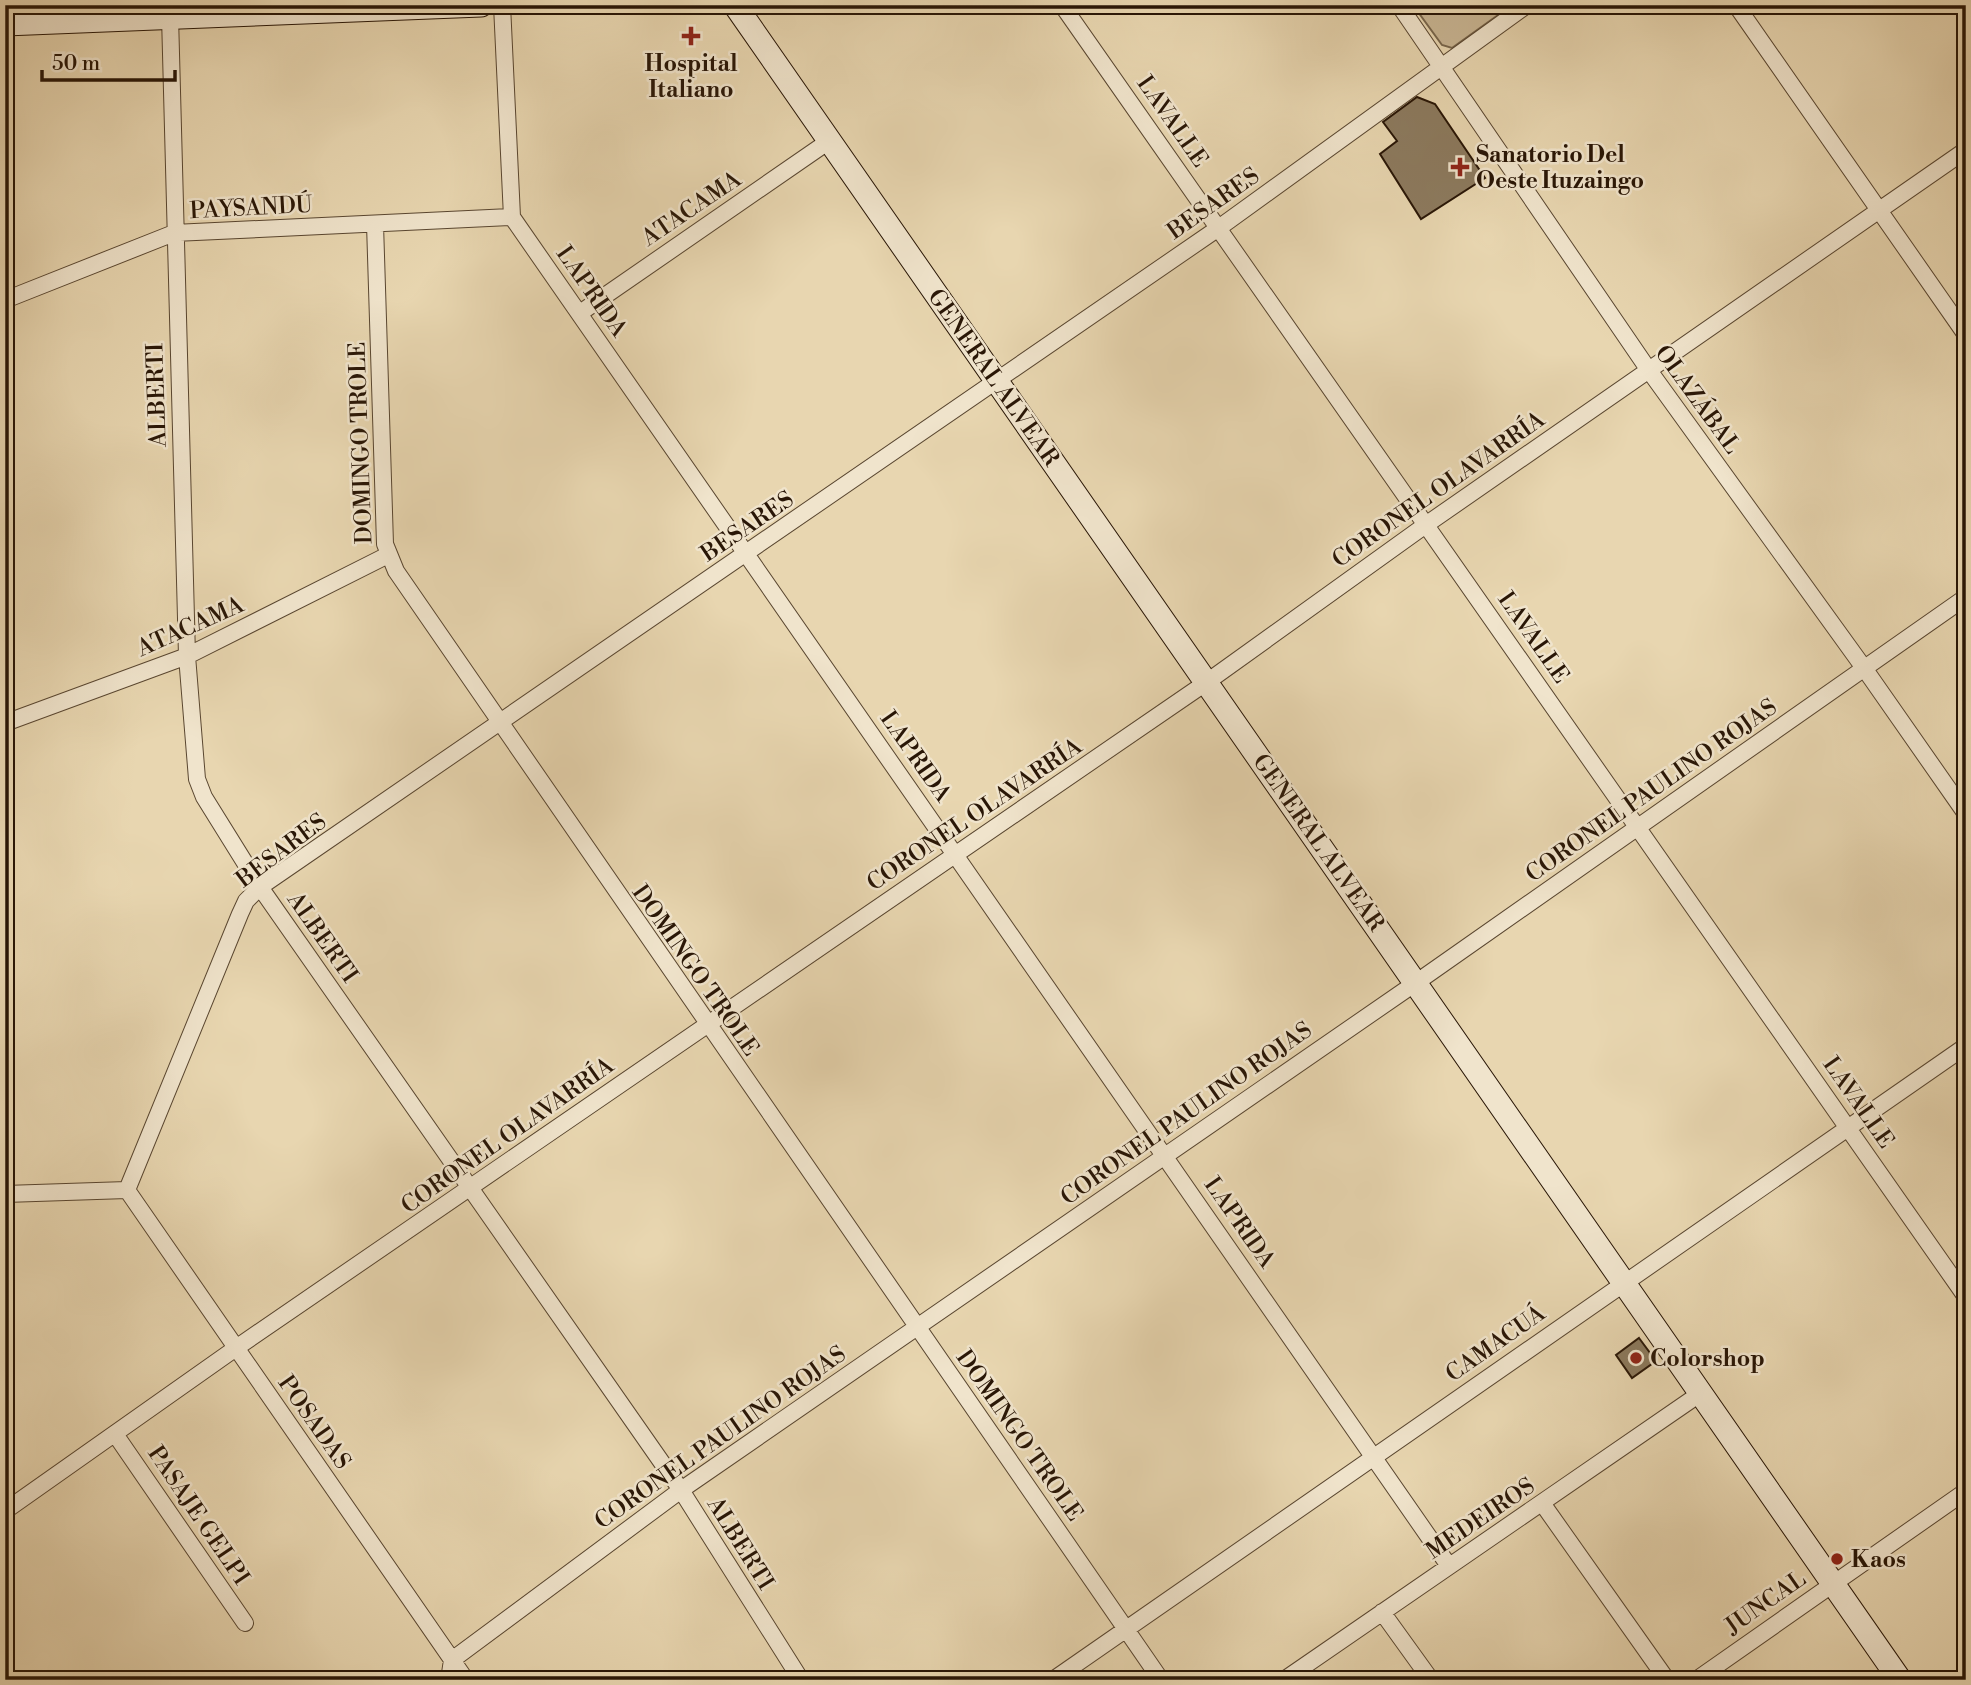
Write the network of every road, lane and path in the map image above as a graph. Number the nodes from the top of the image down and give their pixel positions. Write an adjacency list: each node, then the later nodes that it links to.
1 (481, 5): 8 (street)
2 (502, 5): 15 (street)
3 (735, 5): 12 (street, GENERAL ALVEAR)
4 (1062, 5): 17 (street, LAVALLE)
5 (1399, 5): 11 (street, OLAZÁBAL)
6 (1527, 5): 11 (street, BESARES)
7 (1736, 5): 14 (street)
8 (270, 9): 9 (street)
9 (170, 16): 10 (street); 18 (street, ALBERTI)
10 (5, 24)
11 (1443, 65): 17 (street, BESARES); 22 (street, OLAZÁBAL)
12 (829, 141): 20 (street, ATACAMA); 23 (street, GENERAL ALVEAR)
13 (1966, 150): 14 (street, CORONEL OLAVARRÍA)
14 (1879, 210): 21 (street); 22 (street, CORONEL OLAVARRÍA)
15 (512, 216): 16 (street, PAYSANDÚ); 20 (street, LAPRIDA)
16 (375, 224): 18 (street, PAYSANDÚ); 26 (street, DOMINGO TROLE)
17 (1220, 227): 23 (street, BESARES); 24 (street, LAVALLE)
18 (174, 233): 19 (street, PAYSANDÚ); 28 (street, ALBERTI)
19 (5, 300)
20 (580, 313): 25 (street, LAPRIDA)
21 (1966, 335)
22 (1648, 369): 24 (street, CORONEL OLAVARRÍA); 29 (street, OLAZÁBAL)
23 (998, 381): 25 (street, BESARES); 30 (street, GENERAL ALVEAR)
24 (1427, 524): 30 (street, CORONEL OLAVARRÍA); 34 (street, LAVALLE)
25 (747, 553): 32 (street, BESARES); 35 (street, LAPRIDA)
26 (388, 555): 28 (street, ATACAMA); 32 (street, DOMINGO TROLE)
27 (1966, 597): 29 (street, CORONEL PAULINO ROJAS)
28 (187, 656): 31 (street, ATACAMA); 36 (street, ALBERTI)
29 (1864, 668): 33 (street, OLAZÁBAL); 34 (street, CORONEL PAULINO ROJAS)
30 (1207, 682): 35 (street, CORONEL OLAVARRÍA); 37 (street, GENERAL ALVEAR)
31 (5, 723)
32 (498, 724): 36 (street, BESARES); 38 (street, DOMINGO TROLE)
33 (1966, 814)
34 (1639, 826): 37 (street, CORONEL PAULINO ROJAS); 40 (street, LAVALLE)
35 (956, 855): 38 (street, CORONEL OLAVARRÍA); 41 (street, LAPRIDA)
36 (260, 887): 42 (street, ALBERTI); 43 (street, BESARES)
37 (1417, 982): 41 (street, CORONEL PAULINO ROJAS); 45 (street, GENERAL ALVEAR)
38 (706, 1025): 42 (street, CORONEL OLAVARRÍA); 47 (street, DOMINGO TROLE)
39 (1966, 1046): 40 (street, CAMACUÁ)
40 (1849, 1128): 45 (street, CAMACUÁ); 46 (street, LAVALLE)
41 (1165, 1154): 47 (street, CORONEL PAULINO ROJAS); 51 (street, LAPRIDA)
42 (471, 1188): 48 (street, CORONEL OLAVARRÍA); 52 (street, ALBERTI)
43 (127, 1190): 44 (street); 48 (street, POSADAS)
44 (5, 1194)
45 (1625, 1282): 49 (street, GENERAL ALVEAR); 51 (street, CAMACUÁ)
46 (1966, 1297)
47 (917, 1326): 52 (street, CORONEL PAULINO ROJAS); 60 (street, DOMINGO TROLE)
48 (236, 1348): 50 (street, CORONEL OLAVARRÍA); 61 (street, POSADAS)
49 (1701, 1393): 54 (street, MEDEIROS); 57 (street, GENERAL ALVEAR)
50 (115, 1434): 55 (street, CORONEL OLAVARRÍA); 59 (street, PASAJE GELPI)
51 (1374, 1454): 56 (street, LAPRIDA); 60 (street, CAMACUÁ)
52 (681, 1490): 61 (street, CORONEL PAULINO ROJAS); 64 (street, ALBERTI)
53 (1966, 1491): 57 (street, JUNCAL)
54 (1542, 1503): 56 (street, MEDEIROS); 69 (street)
55 (5, 1511)
56 (1449, 1566): 58 (street, MEDEIROS)
57 (1833, 1582): 70 (street, JUNCAL); 71 (street, GENERAL ALVEAR)
58 (1382, 1612): 67 (street, MEDEIROS); 68 (street)
59 (245, 1623)
60 (1125, 1629): 65 (street, CAMACUÁ); 66 (street, DOMINGO TROLE)
61 (452, 1660): 62 (street); 63 (street, POSADAS)
62 (449, 1680)
63 (466, 1680)
64 (801, 1680)
65 (1053, 1680)
66 (1161, 1680)
67 (1284, 1680)
68 (1431, 1680)
69 (1667, 1680)
70 (1696, 1680)
71 (1900, 1680)

